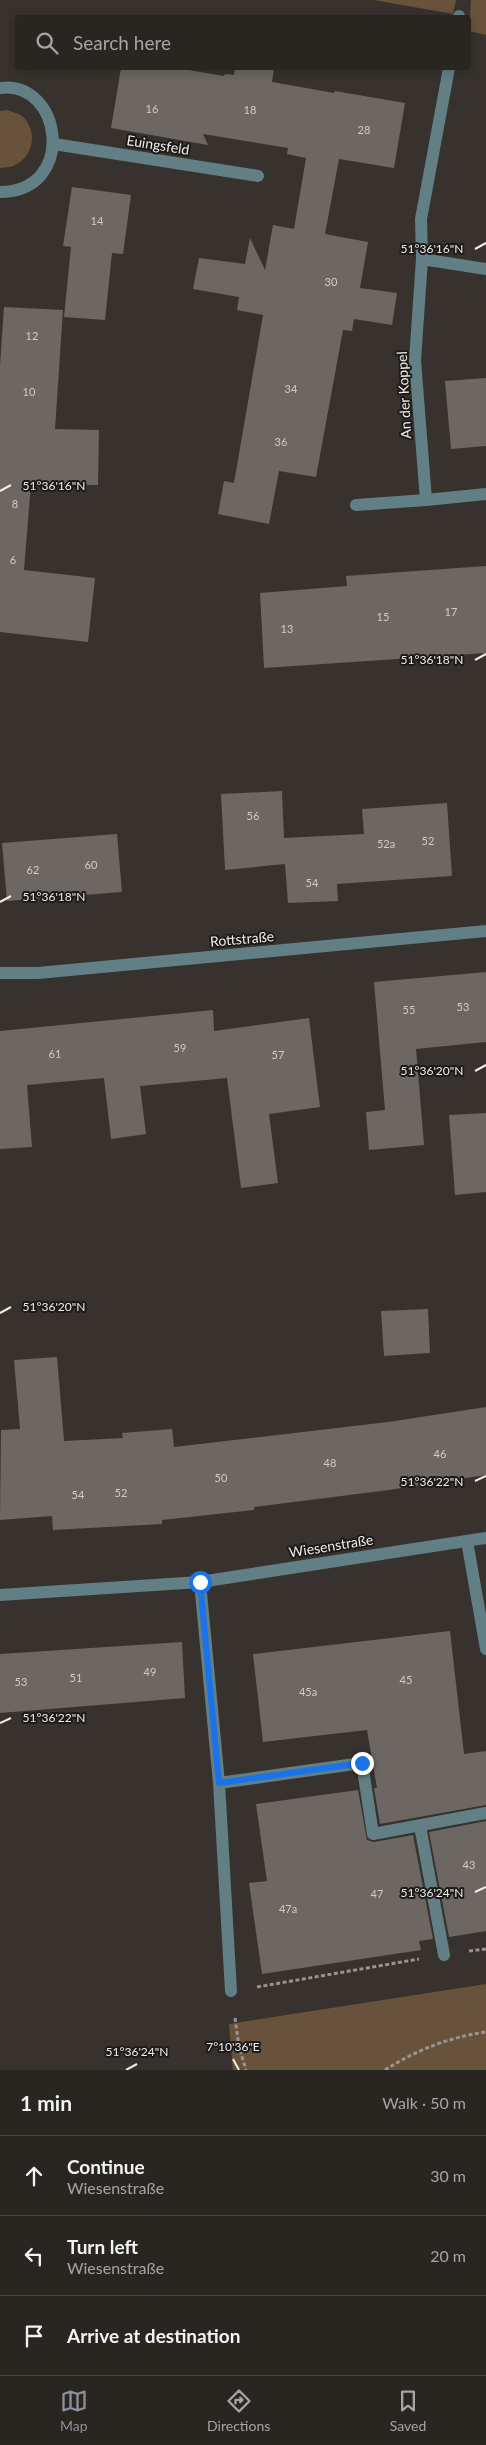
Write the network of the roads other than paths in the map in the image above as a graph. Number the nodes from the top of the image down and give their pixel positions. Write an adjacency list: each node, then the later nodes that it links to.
1 (449, 70): 6 (street, An der Koppel)
2 (0, 88): 3 (street)
3 (54, 144): 4 (street, Euingsfeld); 5 (street)
4 (258, 176)
5 (0, 192)
6 (422, 259): 7 (street); 9 (street, An der Koppel)
7 (486, 268)
8 (486, 494): 9 (street)
9 (426, 500): 10 (street)
10 (356, 505)
11 (486, 930): 12 (street, Rottstraße)
12 (0, 973)
13 (486, 1538): 14 (street, Wiesenstraße)
14 (467, 1541): 15 (street, Wiesenstraße); 17 (street)
15 (200, 1582): 16 (street, Wiesenstraße); 18 (street)
16 (0, 1595)
17 (486, 1649)
18 (219, 1783): 20 (street); 22 (street)
19 (486, 1813): 20 (street)
20 (420, 1826): 21 (street)
21 (444, 1955)
22 (231, 1991)

